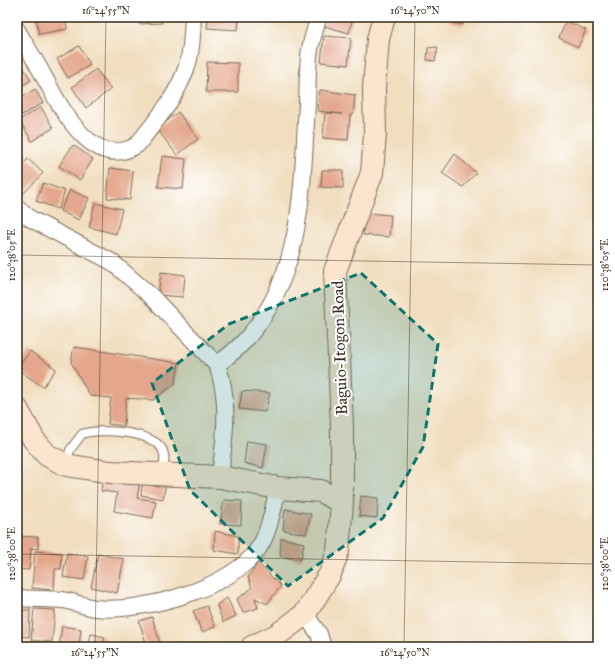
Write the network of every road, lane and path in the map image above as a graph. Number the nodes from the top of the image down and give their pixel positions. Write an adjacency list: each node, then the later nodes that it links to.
1 (19, 17): 5 (street)
2 (193, 17): 6 (street)
3 (318, 17): 8 (street)
4 (384, 17): 13 (main road, Baguio-Itogon Road)
5 (17, 20)
6 (17, 30)
7 (17, 208): 8 (street)
8 (217, 365): 12 (street)
9 (17, 409): 10 (main road)
10 (66, 465): 11 (main road); 11 (lane)
11 (163, 473): 12 (main road)
12 (220, 477): 14 (main road)
13 (342, 479): 15 (main road); 16 (main road, Baguio-Itogon Road)
14 (278, 488): 15 (main road); 17 (street)
15 (321, 491): 16 (main road)
16 (342, 503): 18 (main road, Baguio-Itogon Road)
17 (17, 598)
18 (305, 614): 19 (main road, Baguio-Itogon Road); 20 (street)
19 (252, 647)
20 (323, 647)

